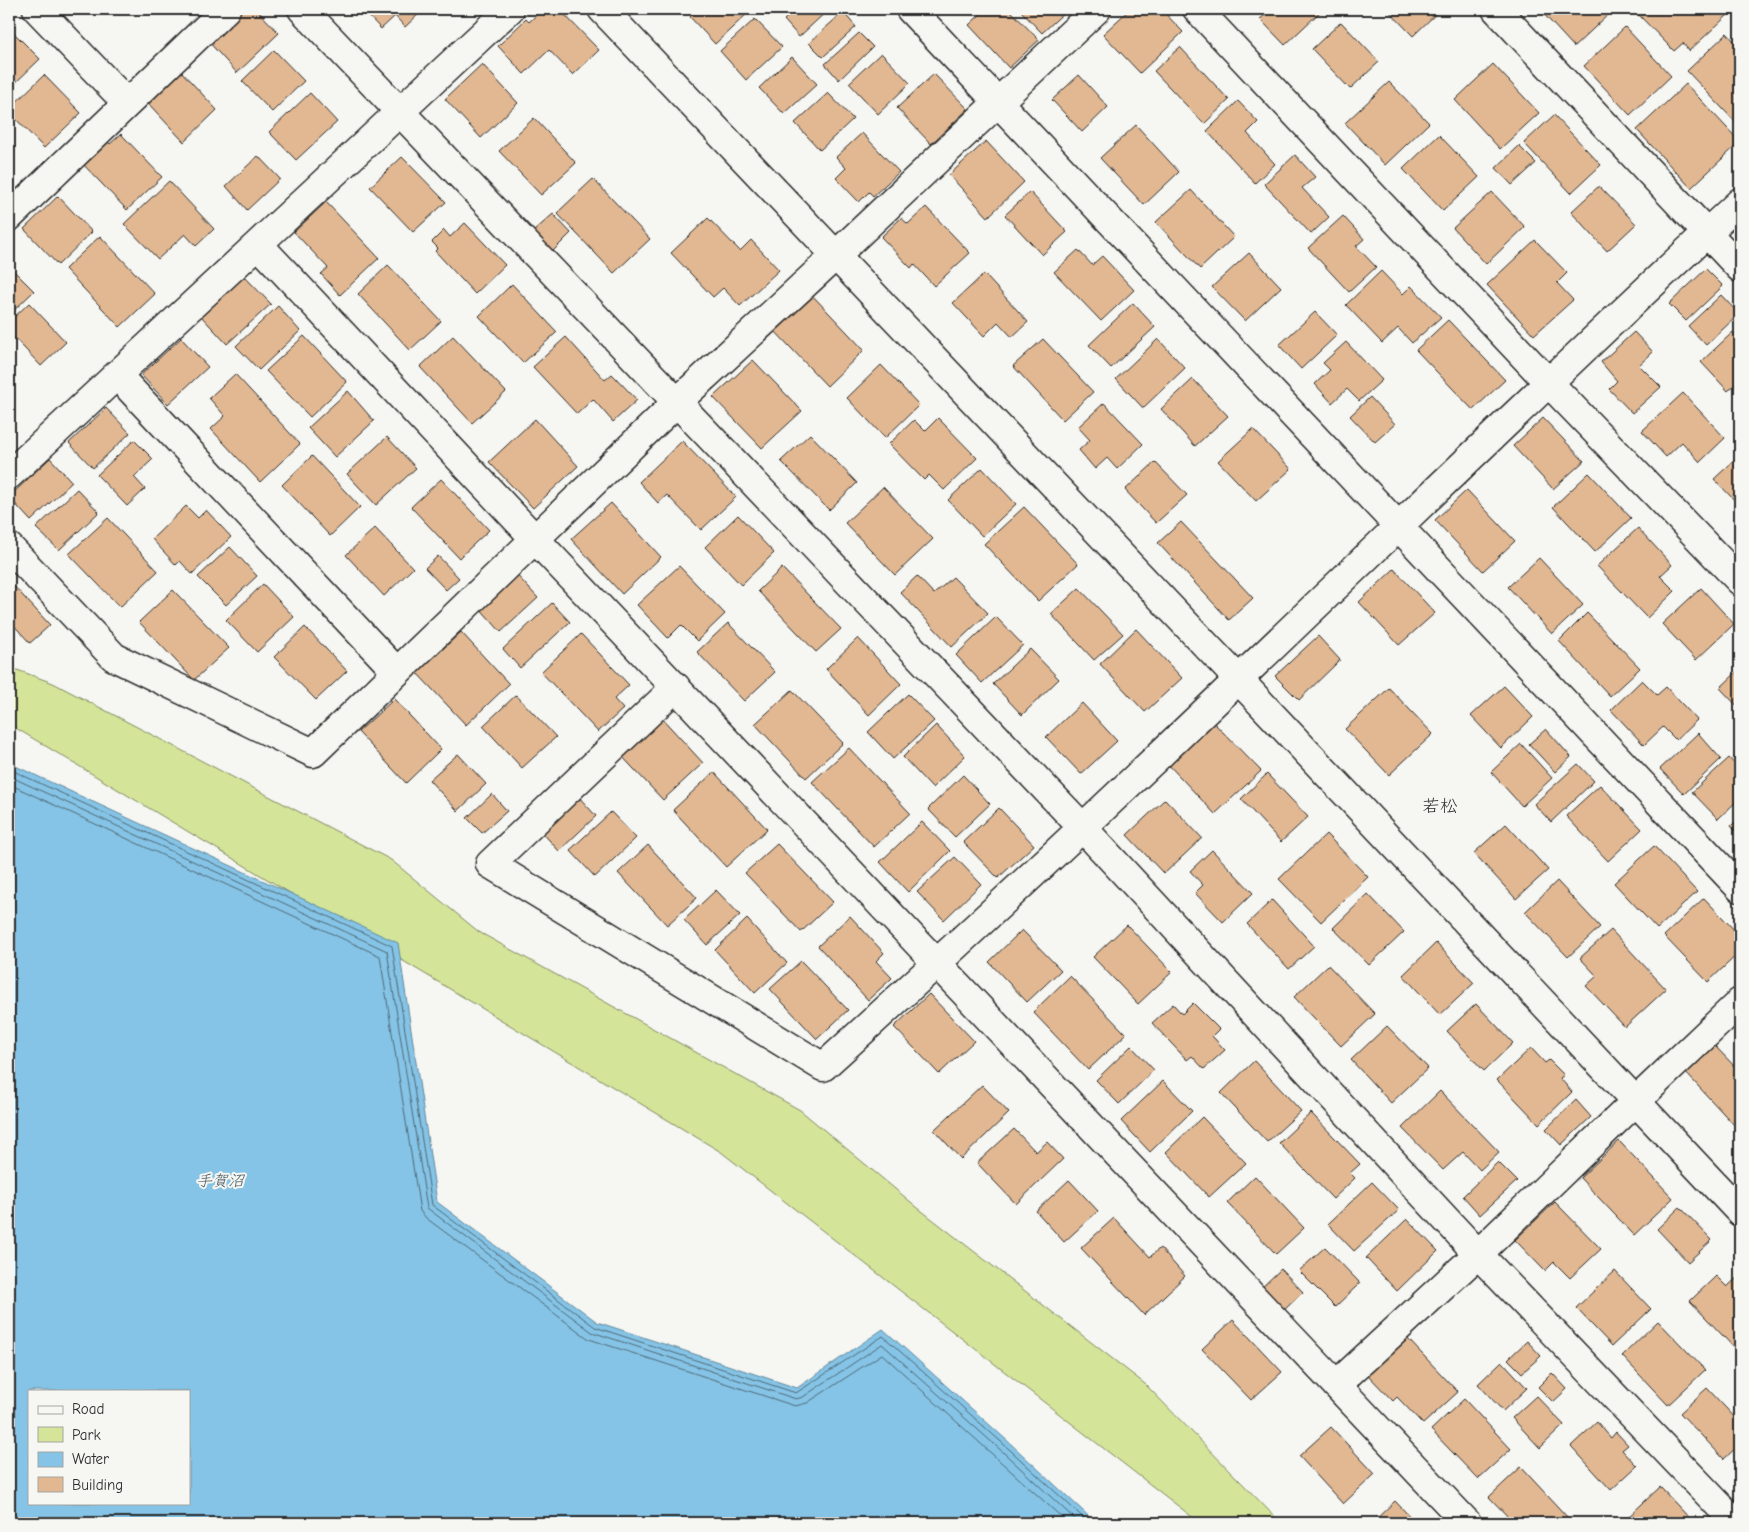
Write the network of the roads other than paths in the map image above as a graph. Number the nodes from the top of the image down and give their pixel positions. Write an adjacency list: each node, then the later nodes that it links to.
1 (37, 9): 11 (street)
2 (226, 9): 11 (street)
3 (302, 9): 12 (street)
4 (510, 9): 12 (street)
5 (602, 9): 17 (street)
6 (910, 9): 10 (street)
7 (1097, 9): 10 (street)
8 (1197, 9): 20 (street)
9 (1496, 9): 15 (street)
10 (998, 102): 17 (street); 23 (street)
11 (127, 103): 14 (street)
12 (399, 112): 16 (street); 21 (street)
13 (1740, 202): 15 (street)
14 (9, 217)
15 (1707, 233): 18 (street); 20 (street)
16 (258, 244): 19 (street); 24 (street)
17 (835, 256): 21 (street); 28 (street)
18 (1740, 268)
19 (117, 375): 22 (street); 27 (street)
20 (1549, 384): 23 (street); 26 (street)
21 (676, 403): 24 (street); 30 (street)
22 (9, 475)
23 (1398, 526): 28 (street); 31 (street)
24 (535, 540): 27 (street); 29 (street)
25 (9, 547): 27 (street)
26 (1740, 581)
27 (397, 672)
28 (1239, 680): 30 (street); 34 (street)
29 (676, 687): 32 (street); 32 (street)
30 (1082, 827): 32 (street); 36 (street)
31 (1740, 888)
32 (938, 963): 37 (street)
33 (1740, 1002): 34 (street)
34 (1636, 1101): 35 (street); 36 (street)
35 (1740, 1212)
36 (1478, 1254): 37 (street); 39 (street)
37 (1336, 1386): 38 (street)
38 (1467, 1523)
39 (1736, 1523)

